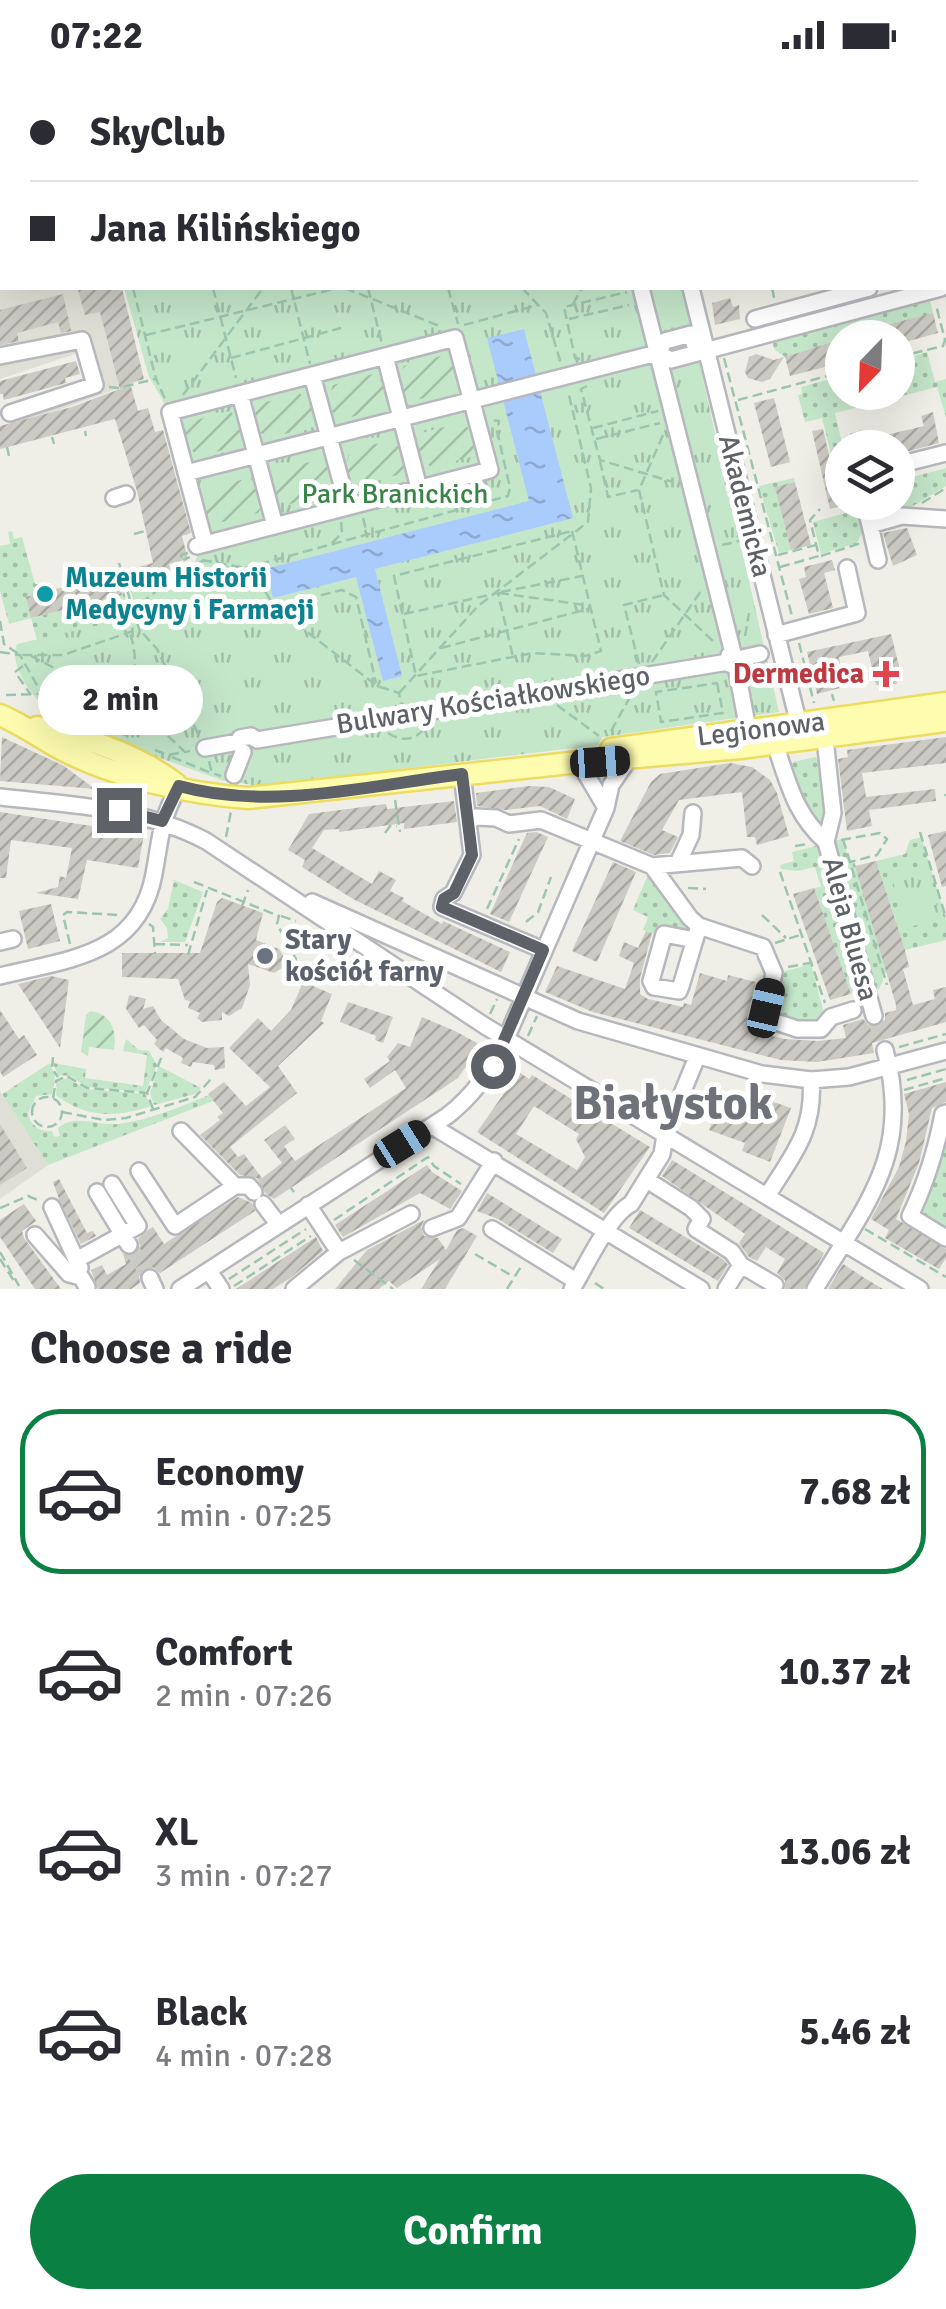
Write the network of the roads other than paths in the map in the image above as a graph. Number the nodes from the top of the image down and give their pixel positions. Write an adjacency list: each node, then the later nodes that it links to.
1 (636, 290): 7 (street)
2 (692, 290): 6 (street, Akademicka)
3 (863, 290): 5 (street)
4 (933, 290): 6 (street)
5 (756, 319)
6 (708, 350): 7 (street); 28 (street, Akademicka)
7 (657, 353): 12 (street); 30 (street)
8 (0, 356): 13 (street)
9 (385, 356): 10 (street); 12 (street); 14 (street)
10 (312, 375): 11 (street); 15 (street)
11 (240, 394): 17 (street); 19 (street)
12 (472, 402): 14 (street); 20 (street)
13 (10, 414)
14 (401, 419): 15 (street); 20 (street)
15 (329, 437): 17 (street); 21 (street)
16 (946, 452): 18 (street)
17 (256, 455): 19 (street); 24 (street)
18 (915, 460)
19 (186, 473): 24 (street)
20 (419, 488): 21 (street)
21 (351, 513): 24 (street)
22 (946, 518): 25 (street)
23 (868, 520): 25 (street)
24 (275, 526)
25 (870, 526): 26 (street)
26 (878, 560)
27 (847, 568): 28 (street)
28 (776, 635): 34 (street, Akademicka)
29 (760, 654): 30 (street, Bulwary Kościałkowskiego)
30 (735, 658): 33 (street); 36 (street, Bulwary Kościałkowskiego)
31 (946, 704): 34 (main road, Legionowa)
32 (3, 705): 44 (main road, Legionowa)
33 (746, 719)
34 (808, 719): 39 (main road, Legionowa)
35 (946, 720): 39 (main road, Legionowa)
36 (240, 747): 37 (street); 43 (street, Bulwary Kościałkowskiego)
37 (205, 748)
38 (826, 748): 51 (street)
39 (634, 752): 41 (main road, Legionowa); 46 (street)
40 (778, 753): 51 (street)
41 (578, 762): 42 (main road, Legionowa); 46 (street)
42 (462, 774): 44 (main road, Legionowa); 48 (street)
43 (234, 775)
44 (179, 786): 49 (street)
45 (0, 797): 49 (street)
46 (606, 808): 50 (street)
47 (693, 813): 52 (street)
48 (470, 820): 50 (street); 56 (street)
49 (162, 821): 55 (street); 57 (street)
50 (592, 840): 53 (street); 56 (street)
51 (834, 841): 60 (street, Aleja Bluesa)
52 (678, 863): 53 (street); 54 (street)
53 (652, 866): 59 (street)
54 (752, 866)
55 (272, 884): 58 (street); 61 (street)
56 (543, 950): 58 (street)
57 (0, 976)
58 (524, 994): 61 (street); 64 (street)
59 (853, 1010)
60 (874, 1016)
61 (506, 1039): 67 (street); 69 (street)
62 (946, 1051): 63 (street)
63 (892, 1056): 65 (street); 85 (street)
64 (698, 1057): 65 (street); 69 (street)
65 (811, 1080): 75 (street)
66 (946, 1113): 84 (street)
67 (432, 1126): 70 (street); 76 (street)
68 (181, 1131): 73 (street)
69 (665, 1135): 72 (street); 75 (street)
70 (494, 1162): 80 (street); 82 (street)
71 (140, 1170): 73 (street)
72 (649, 1177): 82 (street); 88 (street)
73 (235, 1186): 79 (street)
74 (105, 1188): 87 (street)
75 (768, 1196): 85 (street)
76 (308, 1206): 79 (street); 86 (street)
77 (52, 1207): 87 (street)
78 (411, 1214): 86 (street)
79 (278, 1224): 89 (street)
80 (432, 1228)
81 (492, 1229): 92 (street)
82 (607, 1232): 92 (street); 99 (street)
83 (35, 1235): 91 (street)
84 (946, 1238)
85 (848, 1246): 101 (street); 102 (street)
86 (340, 1252): 90 (street)
87 (78, 1259): 91 (street)
88 (741, 1265): 93 (street); 100 (street)
89 (209, 1271): 95 (street); 96 (street)
90 (312, 1276): 97 (street); 98 (street)
91 (84, 1282)
92 (575, 1283): 94 (street)
93 (775, 1285)
94 (594, 1286)
95 (225, 1287)
96 (180, 1289)
97 (294, 1289)
98 (326, 1289)
99 (701, 1289)
100 (726, 1289)
101 (816, 1289)
102 (920, 1289)

